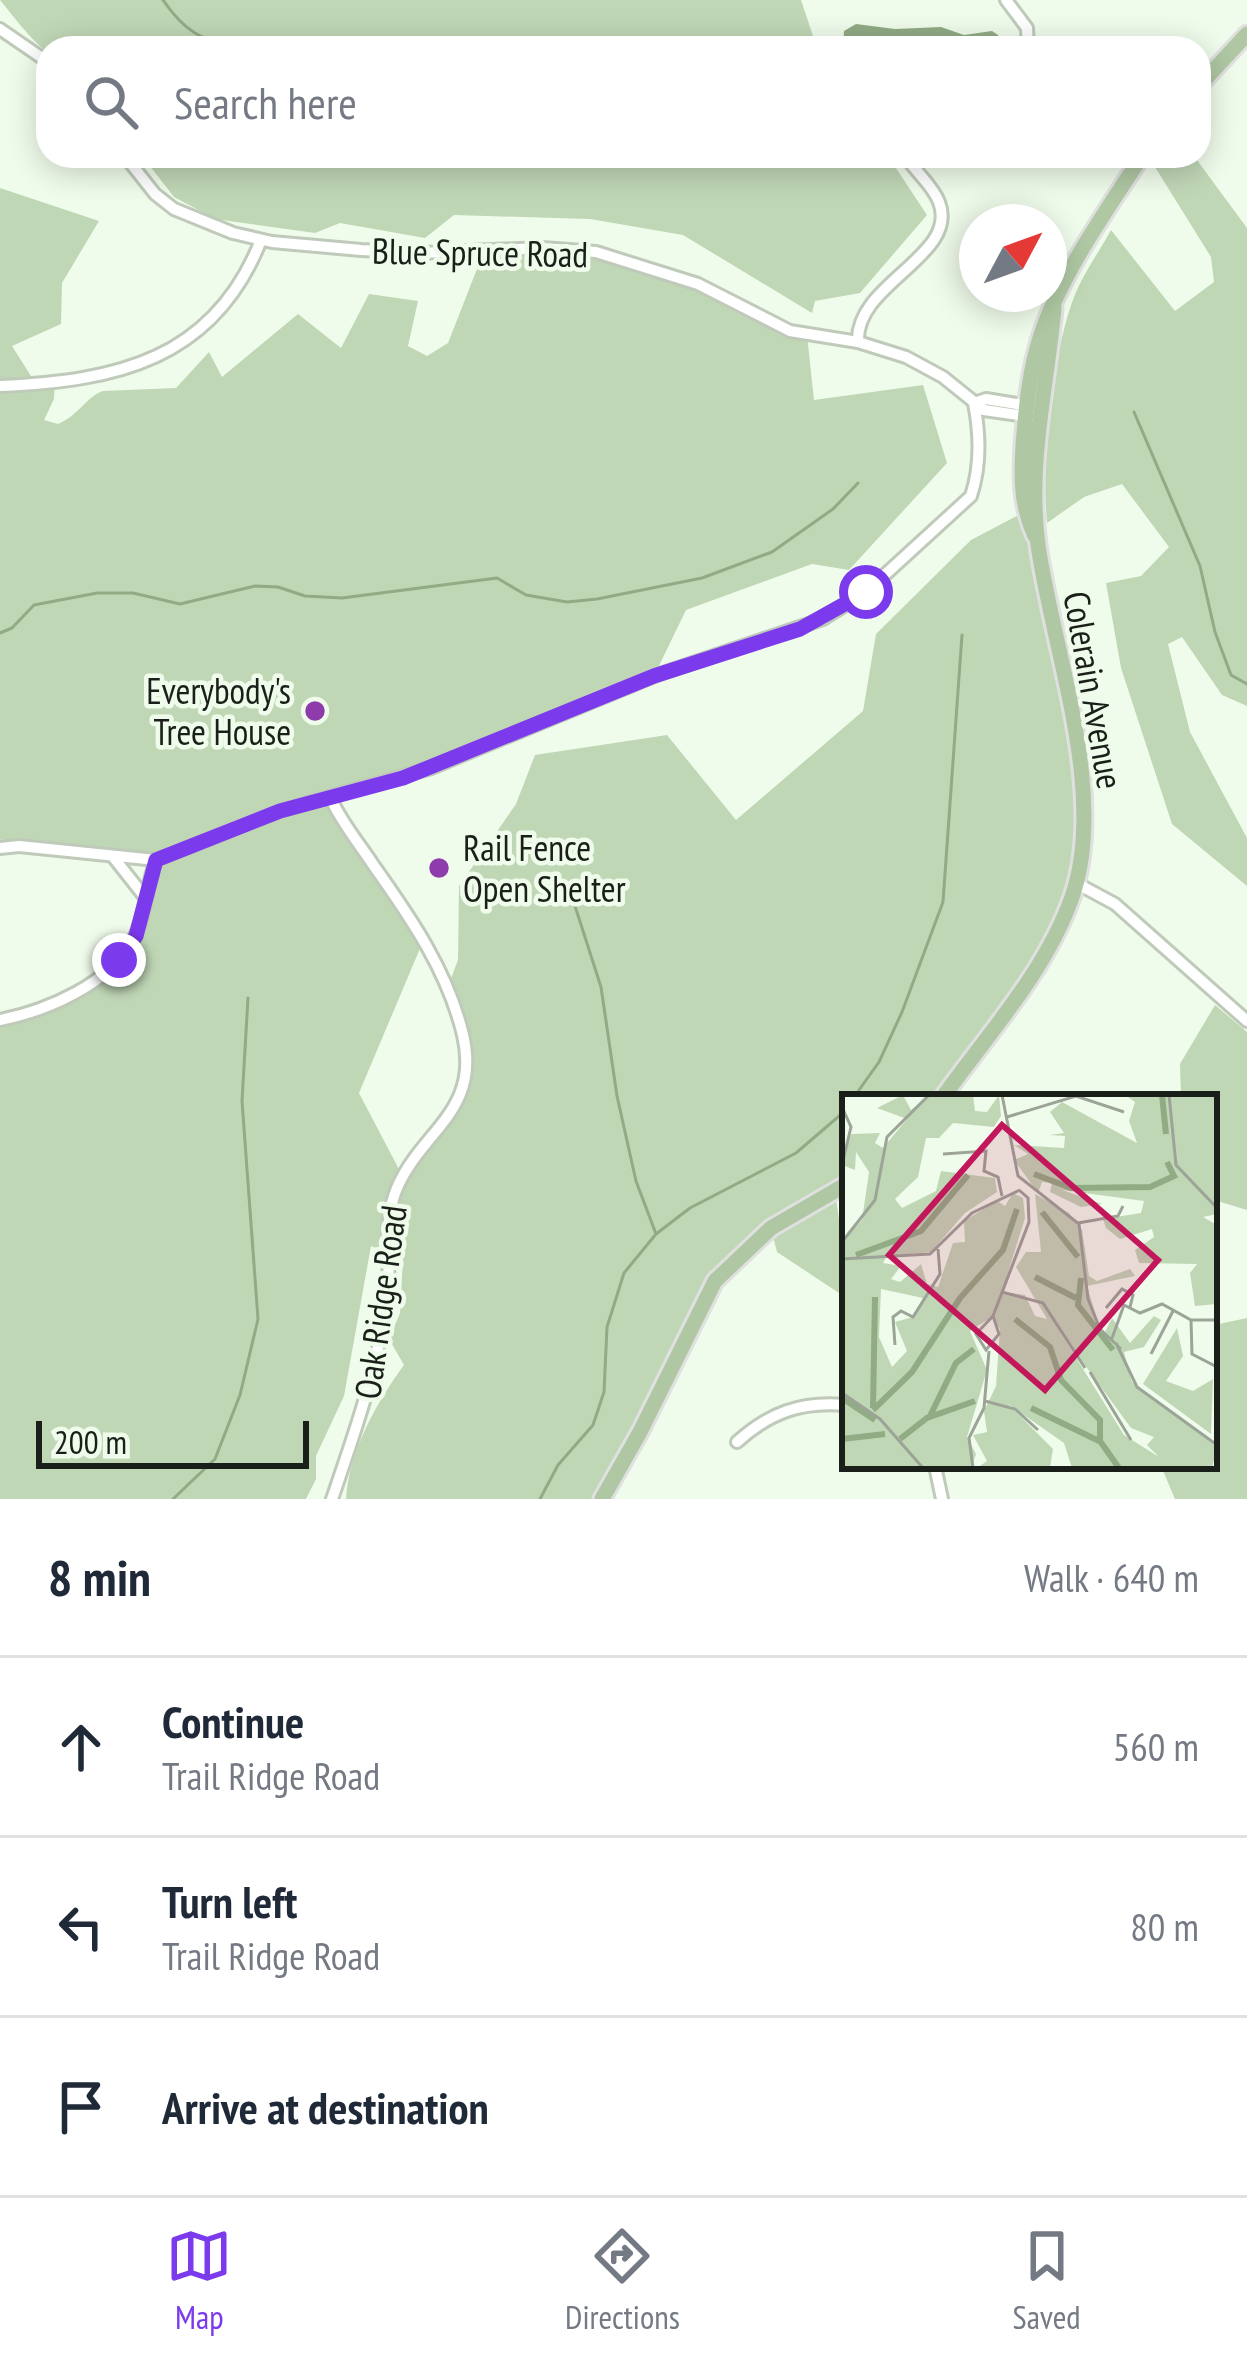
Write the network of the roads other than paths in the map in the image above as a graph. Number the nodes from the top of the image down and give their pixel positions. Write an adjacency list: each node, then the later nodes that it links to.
1 (1006, 0): 4 (street)
2 (0, 29): 5 (street)
3 (1247, 34): 6 (main road)
4 (1027, 36)
5 (36, 54)
6 (1211, 73)
7 (134, 168): 10 (street, Blue Spruce Road)
8 (915, 168): 11 (street)
9 (1135, 168): 14 (main road, Colerain Avenue)
10 (261, 240): 11 (street, Blue Spruce Road); 12 (street)
11 (858, 342): 13 (street, Blue Spruce Road)
12 (0, 386)
13 (974, 404): 14 (street); 15 (street, Blue Spruce Road); 16 (street)
14 (1032, 412): 15 (street, Blue Spruce Road); 21 (main road, Colerain Avenue)
15 (998, 413): 16 (street)
16 (978, 427): 17 (street)
17 (330, 797): 20 (street); 31 (street, Oak Ridge Road)
18 (0, 848): 19 (street)
19 (114, 858): 20 (street); 22 (street)
20 (156, 860): 22 (street)
21 (1076, 884): 24 (street); 25 (main road, Colerain Avenue)
22 (144, 896): 23 (street)
23 (0, 1020)
24 (1247, 1021)
25 (945, 1094)
26 (842, 1187): 30 (main road)
27 (842, 1405): 28 (street)
28 (737, 1442)
29 (935, 1469): 32 (street)
30 (607, 1494)
31 (332, 1499)
32 (942, 1499)

